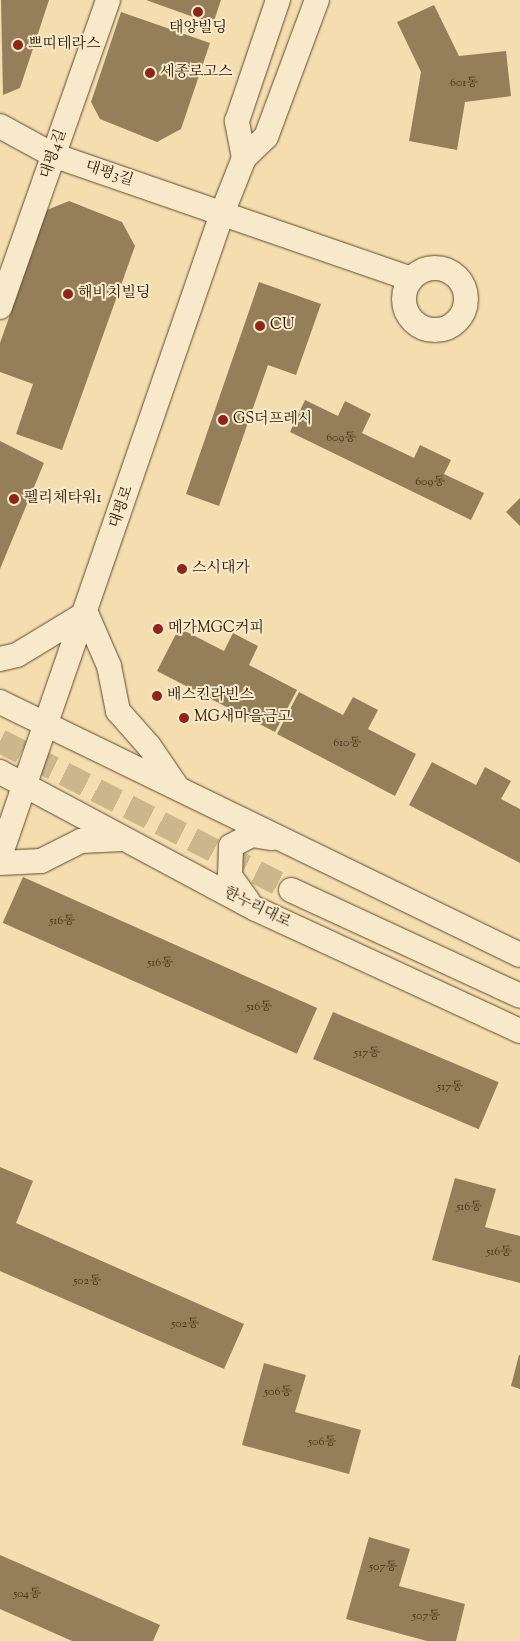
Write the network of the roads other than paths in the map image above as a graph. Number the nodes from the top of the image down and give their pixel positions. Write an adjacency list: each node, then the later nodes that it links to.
1 (108, 0): 5 (street, 대평4길)
2 (278, 0): 6 (street)
3 (316, 0): 6 (street)
4 (0, 126): 5 (street, 대평3길)
5 (53, 155): 7 (street, 대평3길); 9 (street, 대평4길)
6 (244, 158): 7 (street, 대평로)
7 (223, 211): 8 (street, 대평3길); 10 (street, 대평로)
8 (411, 279)
9 (0, 307)
10 (86, 613): 11 (street); 13 (street, 대평로); 16 (street)
11 (0, 659)
12 (0, 702): 13 (street)
13 (48, 724): 15 (street, 대평로); 16 (street)
14 (0, 772): 15 (street, 한누리대로)
15 (26, 786): 17 (street, 한누리대로); 19 (street, 대평로)
16 (178, 788): 18 (street)
17 (125, 839): 20 (street); 22 (street, 한누리대로)
18 (281, 839): 22 (street); 23 (street)
19 (0, 856)
20 (0, 863)
21 (291, 890): 24 (street)
22 (256, 909): 25 (street, 한누리대로)
23 (520, 955)
24 (520, 996)
25 (520, 1031)

